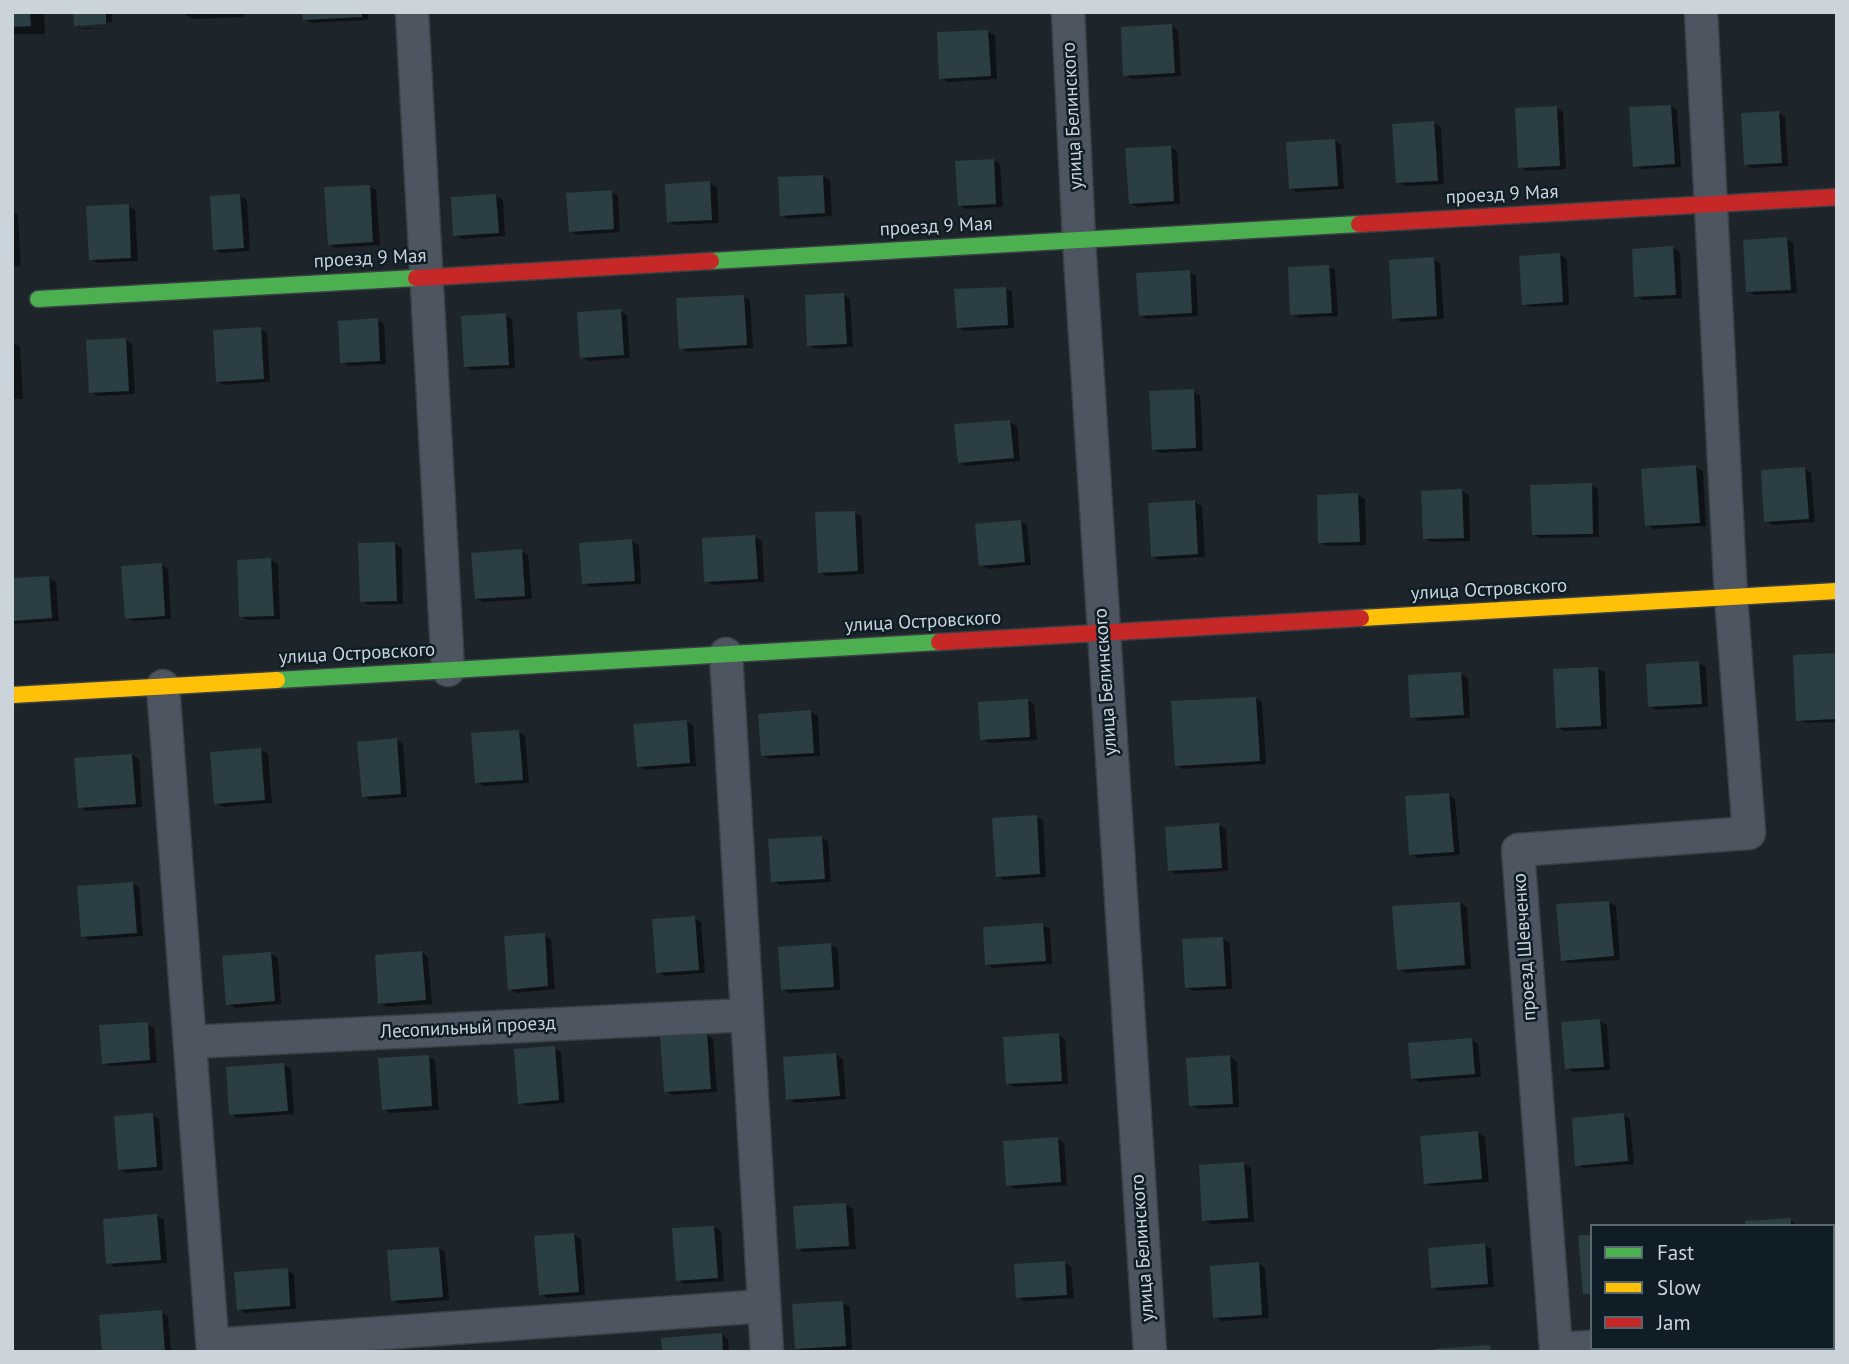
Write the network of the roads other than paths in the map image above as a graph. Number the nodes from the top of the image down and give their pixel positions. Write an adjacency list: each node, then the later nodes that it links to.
1 (412, 12): 7 (street)
2 (1068, 12): 6 (street, улица Белинского)
3 (1702, 12): 5 (street)
4 (1837, 197): 5 (street, проезд 9 Мая)
5 (1713, 204): 6 (street, проезд 9 Мая); 10 (street)
6 (1079, 240): 7 (street, проезд 9 Мая); 11 (street, улица Белинского)
7 (426, 277): 8 (street, проезд 9 Мая); 13 (street)
8 (38, 299)
9 (1837, 591): 10 (street, улица Островского)
10 (1731, 597): 11 (street, улица Островского); 19 (street, проезд Шевченко)
11 (1103, 633): 12 (street, улица Островского); 22 (street, улица Белинского)
12 (726, 654): 13 (street, улица Островского); 16 (street)
13 (447, 670): 14 (street, улица Островского)
14 (163, 686): 15 (street, улица Островского); 17 (street)
15 (12, 695)
16 (747, 1014): 17 (street, Лесопильный проезд); 18 (street)
17 (190, 1042): 20 (street)
18 (764, 1306): 20 (street); 21 (street)
19 (1590, 1347)
20 (213, 1348)
21 (767, 1352)
22 (1150, 1352)

